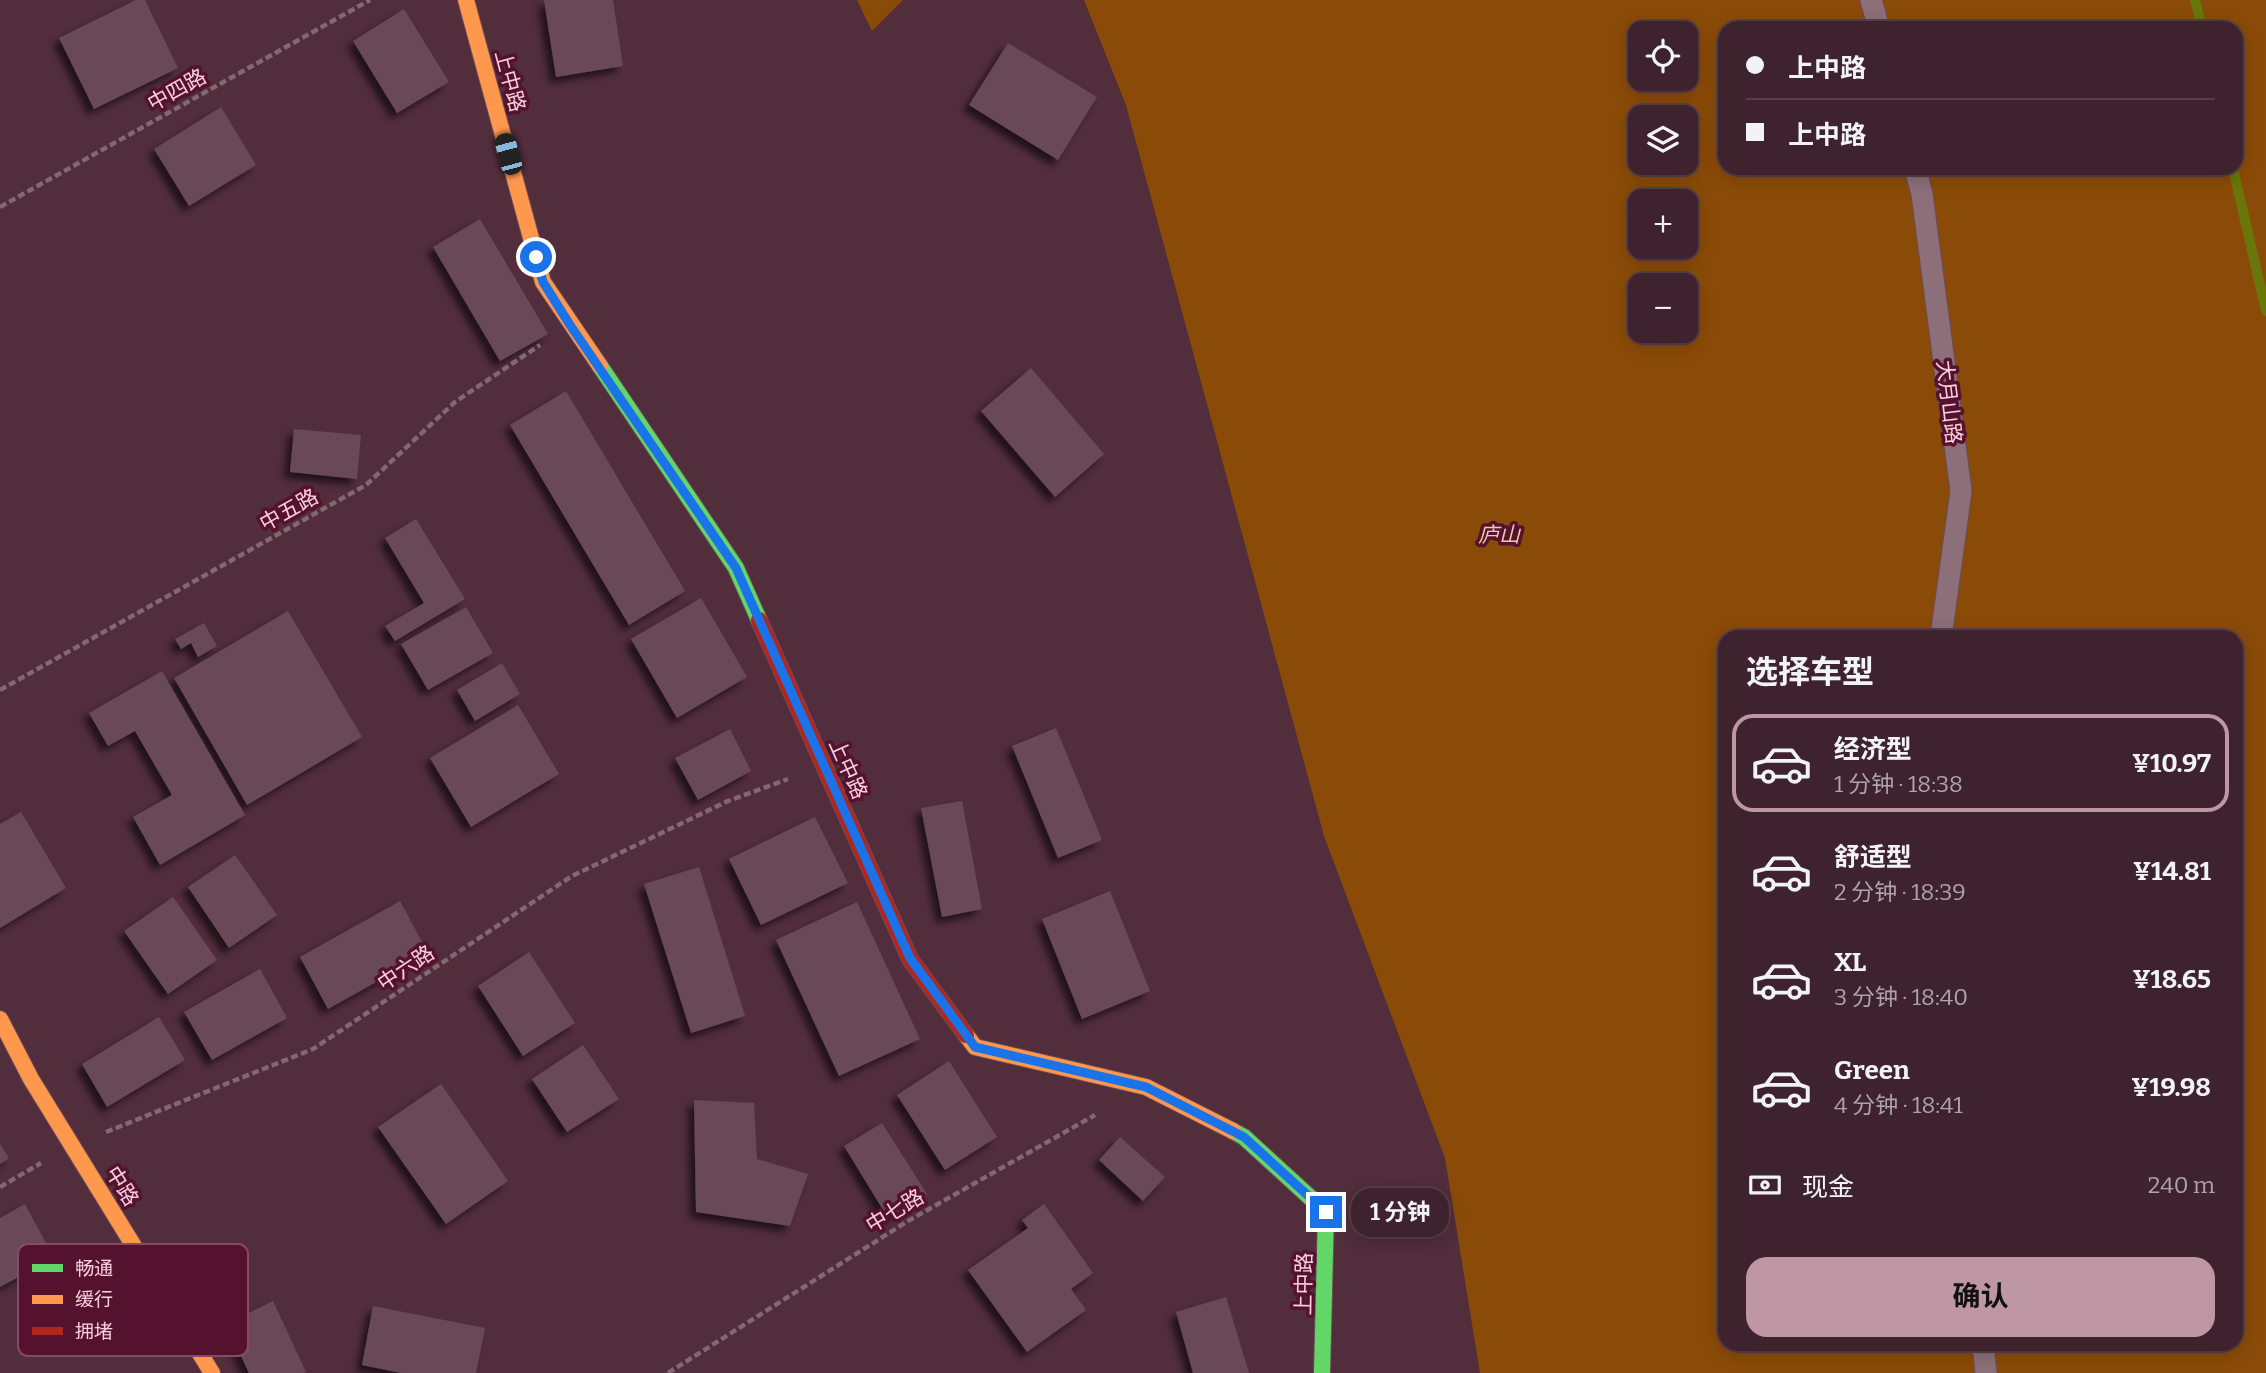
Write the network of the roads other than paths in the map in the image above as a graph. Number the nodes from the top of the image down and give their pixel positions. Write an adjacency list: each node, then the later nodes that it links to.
1 (466, 0): 11 (street, 上中路)
2 (1871, 0): 3 (lane)
3 (1877, 21)
4 (1917, 175): 5 (lane, 大月山路)
5 (1942, 630)
6 (0, 1019): 7 (street, 中路)
7 (133, 1244)
8 (1984, 1351): 12 (lane)
9 (202, 1356): 10 (street, 中路)
10 (212, 1373)
11 (1322, 1373)
12 (1986, 1373)

